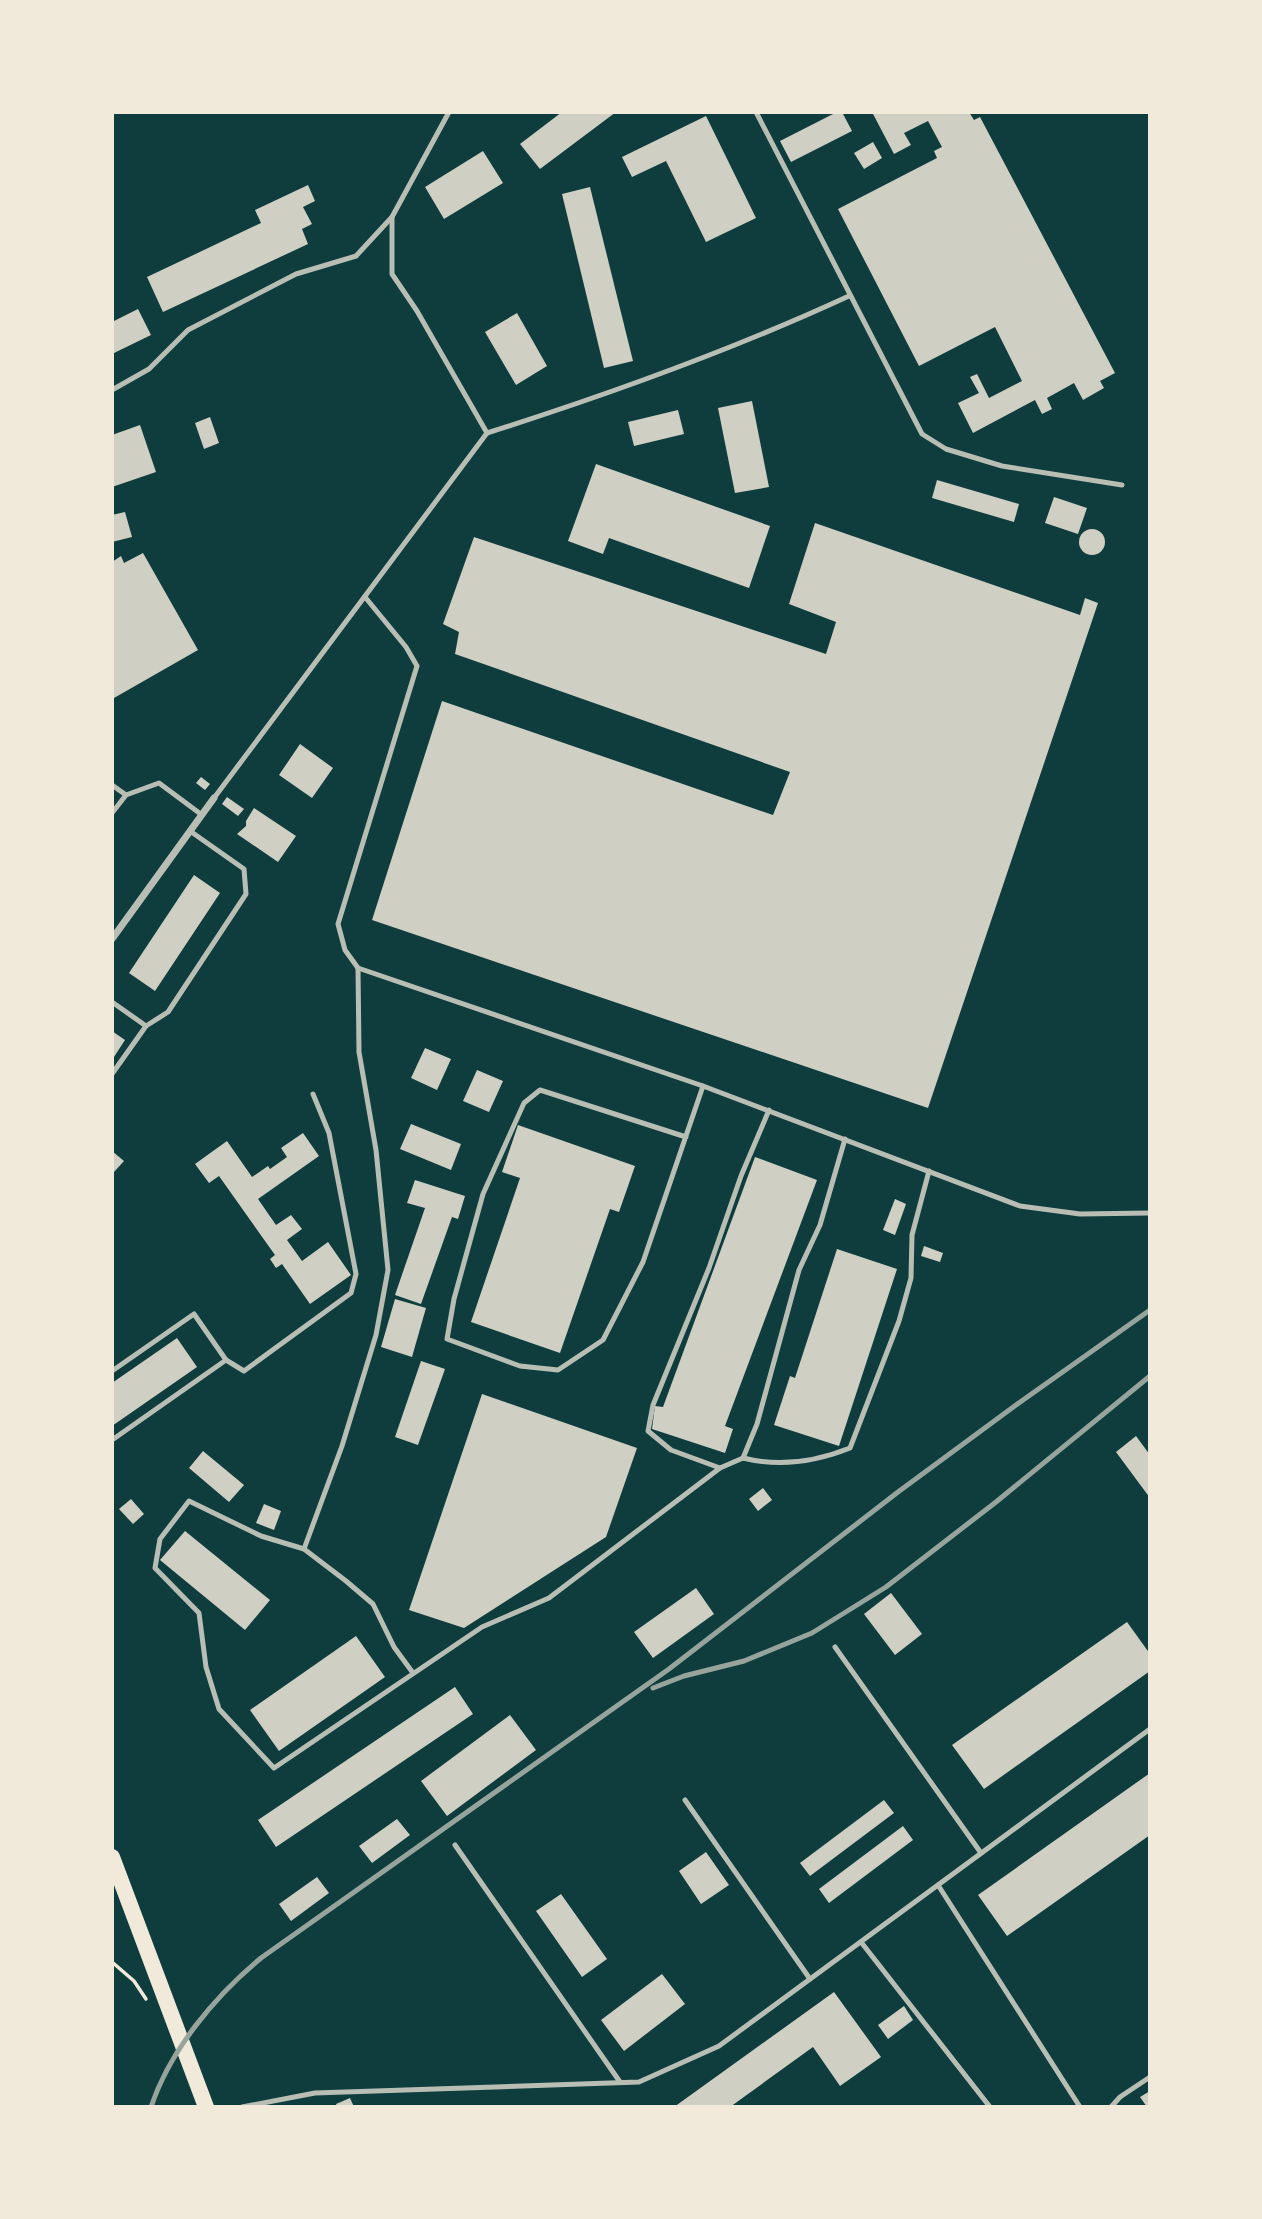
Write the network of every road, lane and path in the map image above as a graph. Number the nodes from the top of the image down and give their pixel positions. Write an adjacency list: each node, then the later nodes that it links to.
1 (449, 112): 3 (lane)
2 (756, 112): 4 (lane)
3 (392, 217): 5 (lane); 6 (lane)
4 (849, 296): 6 (lane); 7 (lane)
5 (112, 390)
6 (487, 433): 8 (lane)
7 (1122, 485)
8 (365, 597): 11 (lane); 16 (lane)
9 (112, 785): 10 (lane)
10 (126, 795): 12 (lane); 13 (lane)
11 (214, 799): 13 (street)
12 (112, 813)
13 (202, 815): 14 (street)
14 (190, 831): 15 (street); 18 (lane)
15 (112, 939)
16 (358, 968): 20 (lane); 32 (lane)
17 (112, 1002): 18 (lane)
18 (146, 1026): 19 (lane)
19 (112, 1074)
20 (703, 1086): 22 (lane); 23 (lane)
21 (313, 1094): 27 (lane)
22 (769, 1110): 24 (lane); 31 (lane)
23 (686, 1137): 23 (lane)
24 (845, 1139): 25 (lane); 30 (lane)
25 (929, 1171): 26 (lane); 30 (lane)
26 (1150, 1213)
27 (226, 1360): 28 (lane); 29 (lane)
28 (112, 1371)
29 (112, 1440)
30 (743, 1458): 31 (lane)
31 (720, 1468): 34 (lane)
32 (304, 1549): 34 (lane); 34 (lane)
33 (835, 1647): 38 (lane)
34 (413, 1673)
35 (1150, 1729): 38 (lane)
36 (685, 1800): 43 (lane)
37 (455, 1845): 46 (lane)
38 (981, 1853): 40 (lane)
39 (112, 1857): 47 (main road)
40 (937, 1885): 41 (lane); 50 (lane)
41 (861, 1942): 43 (lane); 49 (lane)
42 (112, 1962): 44 (path)
43 (810, 1979): 46 (lane)
44 (149, 2003)
45 (1150, 2077): 51 (lane)
46 (620, 2082): 48 (lane)
47 (206, 2107)
48 (242, 2107)
49 (990, 2107)
50 (1080, 2107)
51 (1111, 2107)

